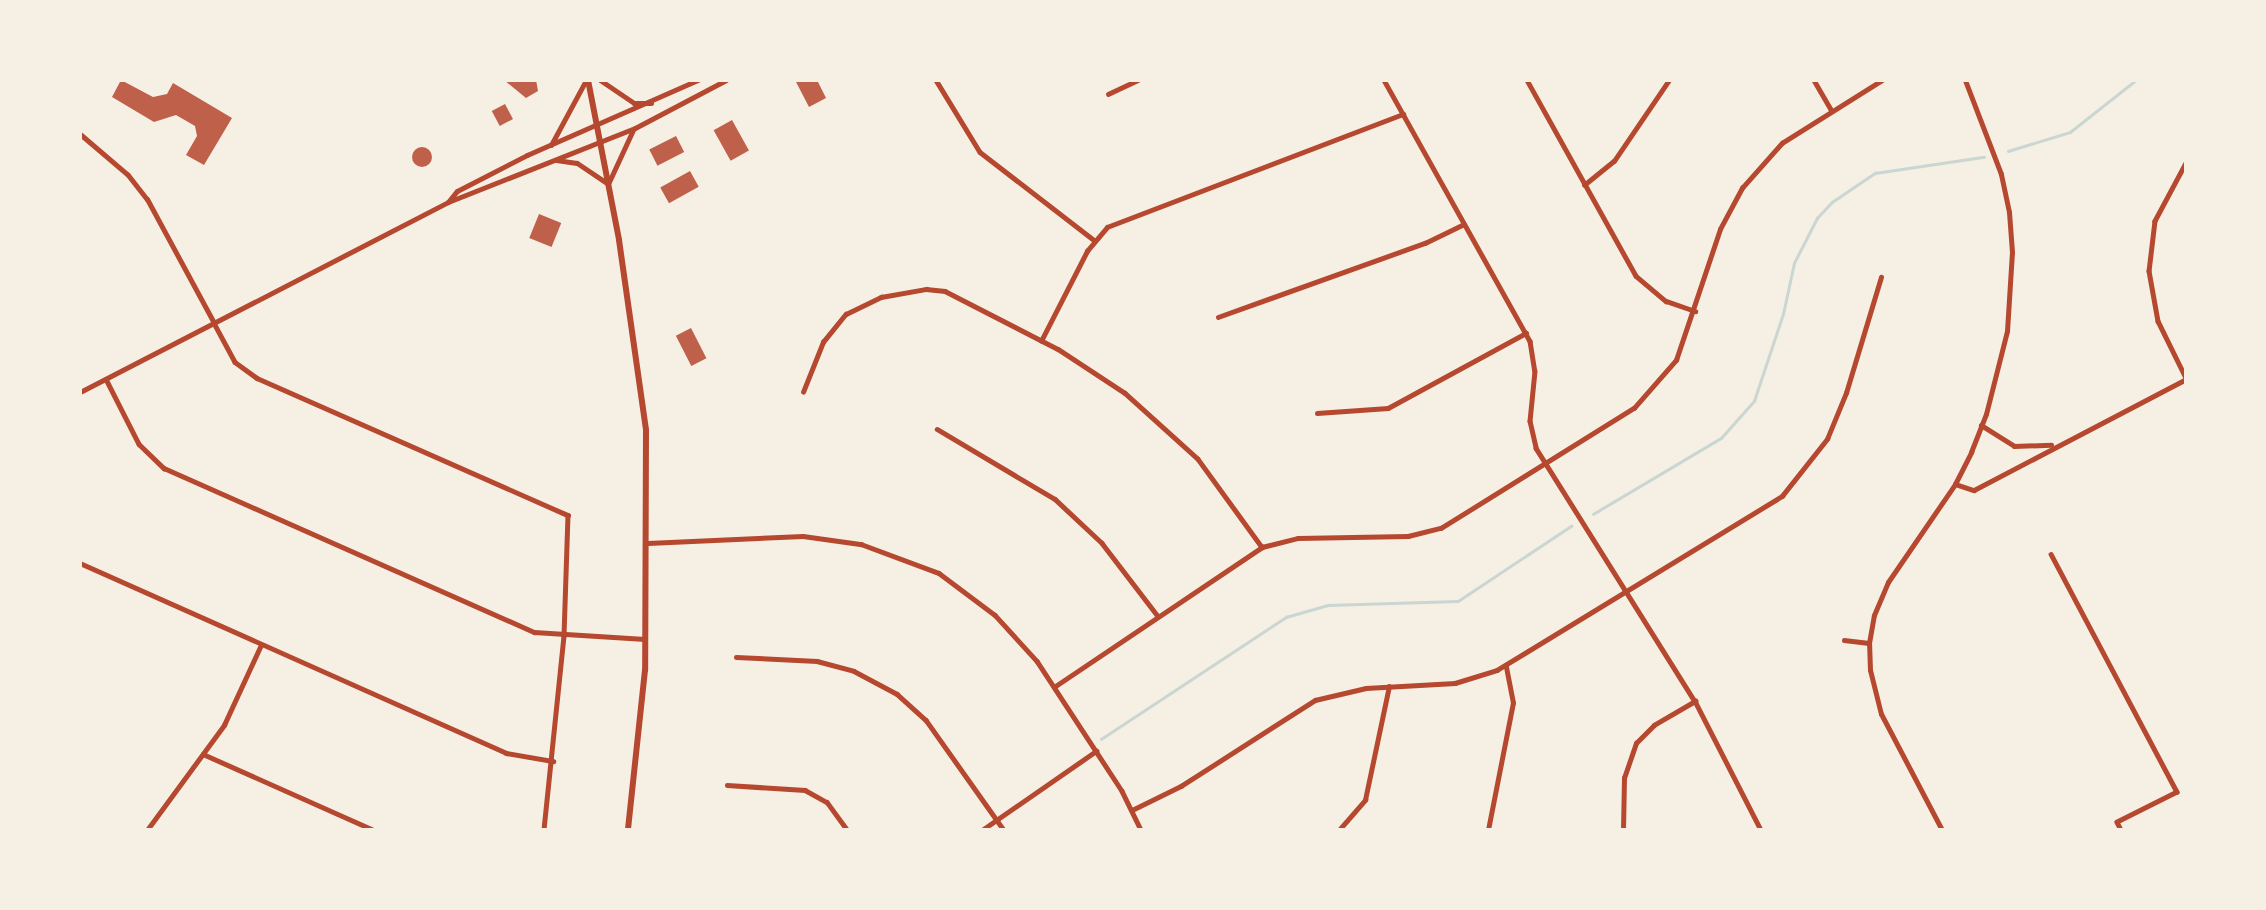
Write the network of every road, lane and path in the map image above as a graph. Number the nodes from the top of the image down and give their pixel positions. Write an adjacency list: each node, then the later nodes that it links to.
1 (587, 80): 17 (main road); 21 (main road)
2 (600, 80): 14 (main road)
3 (698, 80): 14 (main road)
4 (726, 80): 18 (main road)
5 (936, 80): 28 (street)
6 (1138, 80): 13 (street)
7 (1384, 80): 16 (street)
8 (1527, 80): 25 (street)
9 (1669, 80): 25 (street)
10 (1814, 80): 15 (street)
11 (1882, 80): 15 (street)
12 (1965, 80): 40 (main road)
13 (1108, 94)
14 (654, 103): 17 (main road)
15 (1830, 110): 30 (street)
16 (1403, 114): 27 (street); 28 (street)
17 (597, 127): 20 (main road); 21 (main road)
18 (635, 128): 20 (main road); 24 (main road)
19 (80, 134): 32 (main road)
20 (599, 141): 22 (main road); 24 (main road)
21 (550, 146): 26 (main road)
22 (553, 160): 24 (main road); 26 (main road)
23 (2186, 163): 36 (street)
24 (608, 184): 45 (main road)
25 (1584, 185): 30 (street)
26 (448, 202): 32 (main road)
27 (1464, 223): 31 (street); 33 (street)
28 (1094, 240): 34 (street)
29 (1881, 277): 49 (street)
30 (1695, 311): 43 (street)
31 (1218, 317)
32 (214, 323): 35 (main road); 51 (street)
33 (1525, 333): 39 (street); 43 (street)
34 (1041, 341): 38 (street); 46 (street)
35 (106, 378): 37 (main road); 51 (street)
36 (2186, 378): 42 (street)
37 (80, 392)
38 (803, 392)
39 (1317, 412)
40 (1982, 425): 42 (street); 44 (main road)
41 (937, 429): 50 (street)
42 (2055, 444): 44 (street)
43 (1546, 464): 46 (street); 49 (street)
44 (1955, 484): 54 (main road)
45 (648, 543): 52 (main road); 59 (street)
46 (1262, 547): 50 (street)
47 (2051, 554): 80 (street)
48 (80, 563): 55 (street)
49 (1626, 593): 57 (street); 60 (street)
50 (1157, 615): 59 (street)
51 (564, 635): 52 (street); 63 (street)
52 (646, 640): 70 (main road)
53 (1844, 640): 54 (street)
54 (1869, 643): 79 (main road)
55 (261, 645): 62 (street); 63 (street)
56 (736, 657): 66 (street)
57 (1506, 666): 58 (street); 76 (street)
58 (1389, 686): 65 (street); 75 (street)
59 (1054, 687): 61 (street)
60 (1695, 701): 77 (street); 78 (street)
61 (1096, 751): 65 (street); 66 (street)
62 (203, 754): 67 (street); 68 (street)
63 (553, 761): 69 (street)
64 (727, 785): 71 (street)
65 (1132, 810): 74 (street)
66 (997, 820): 72 (street); 73 (street)
67 (147, 830)
68 (374, 830)
69 (544, 830)
70 (628, 830)
71 (847, 830)
72 (982, 830)
73 (1004, 830)
74 (1141, 830)
75 (1339, 830)
76 (1488, 830)
77 (1623, 830)
78 (1761, 830)
79 (1942, 830)
80 (2121, 830)

